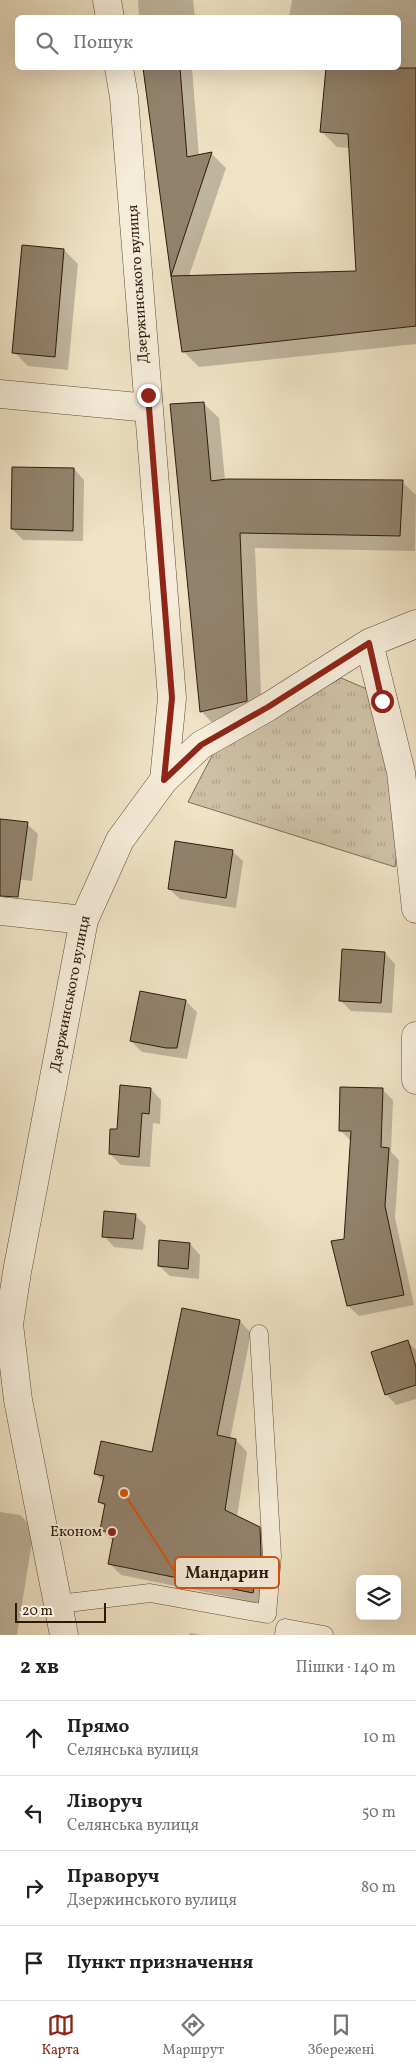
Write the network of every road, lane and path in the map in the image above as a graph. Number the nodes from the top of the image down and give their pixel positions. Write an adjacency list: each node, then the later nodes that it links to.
1 (107, 0): 2 (street)
2 (110, 15)
3 (119, 70): 5 (street, Дзержинського вулиця)
4 (0, 394): 5 (street)
5 (149, 408): 8 (street, Дзержинського вулиця)
6 (416, 624): 7 (street)
7 (369, 643): 8 (street); 9 (street)
8 (164, 780): 11 (street, Дзержинського вулиця)
9 (416, 909)
10 (0, 911): 11 (street)
11 (84, 920): 14 (street, Дзержинського вулиця)
12 (416, 1036): 13 (street)
13 (416, 1080)
14 (5, 1324): 16 (street, Дзержинського вулиця)
15 (259, 1334): 16 (lane)
16 (59, 1604): 17 (street, Дзержинського вулиця)
17 (64, 1635)
18 (284, 1635): 19 (lane)
19 (324, 1635)

